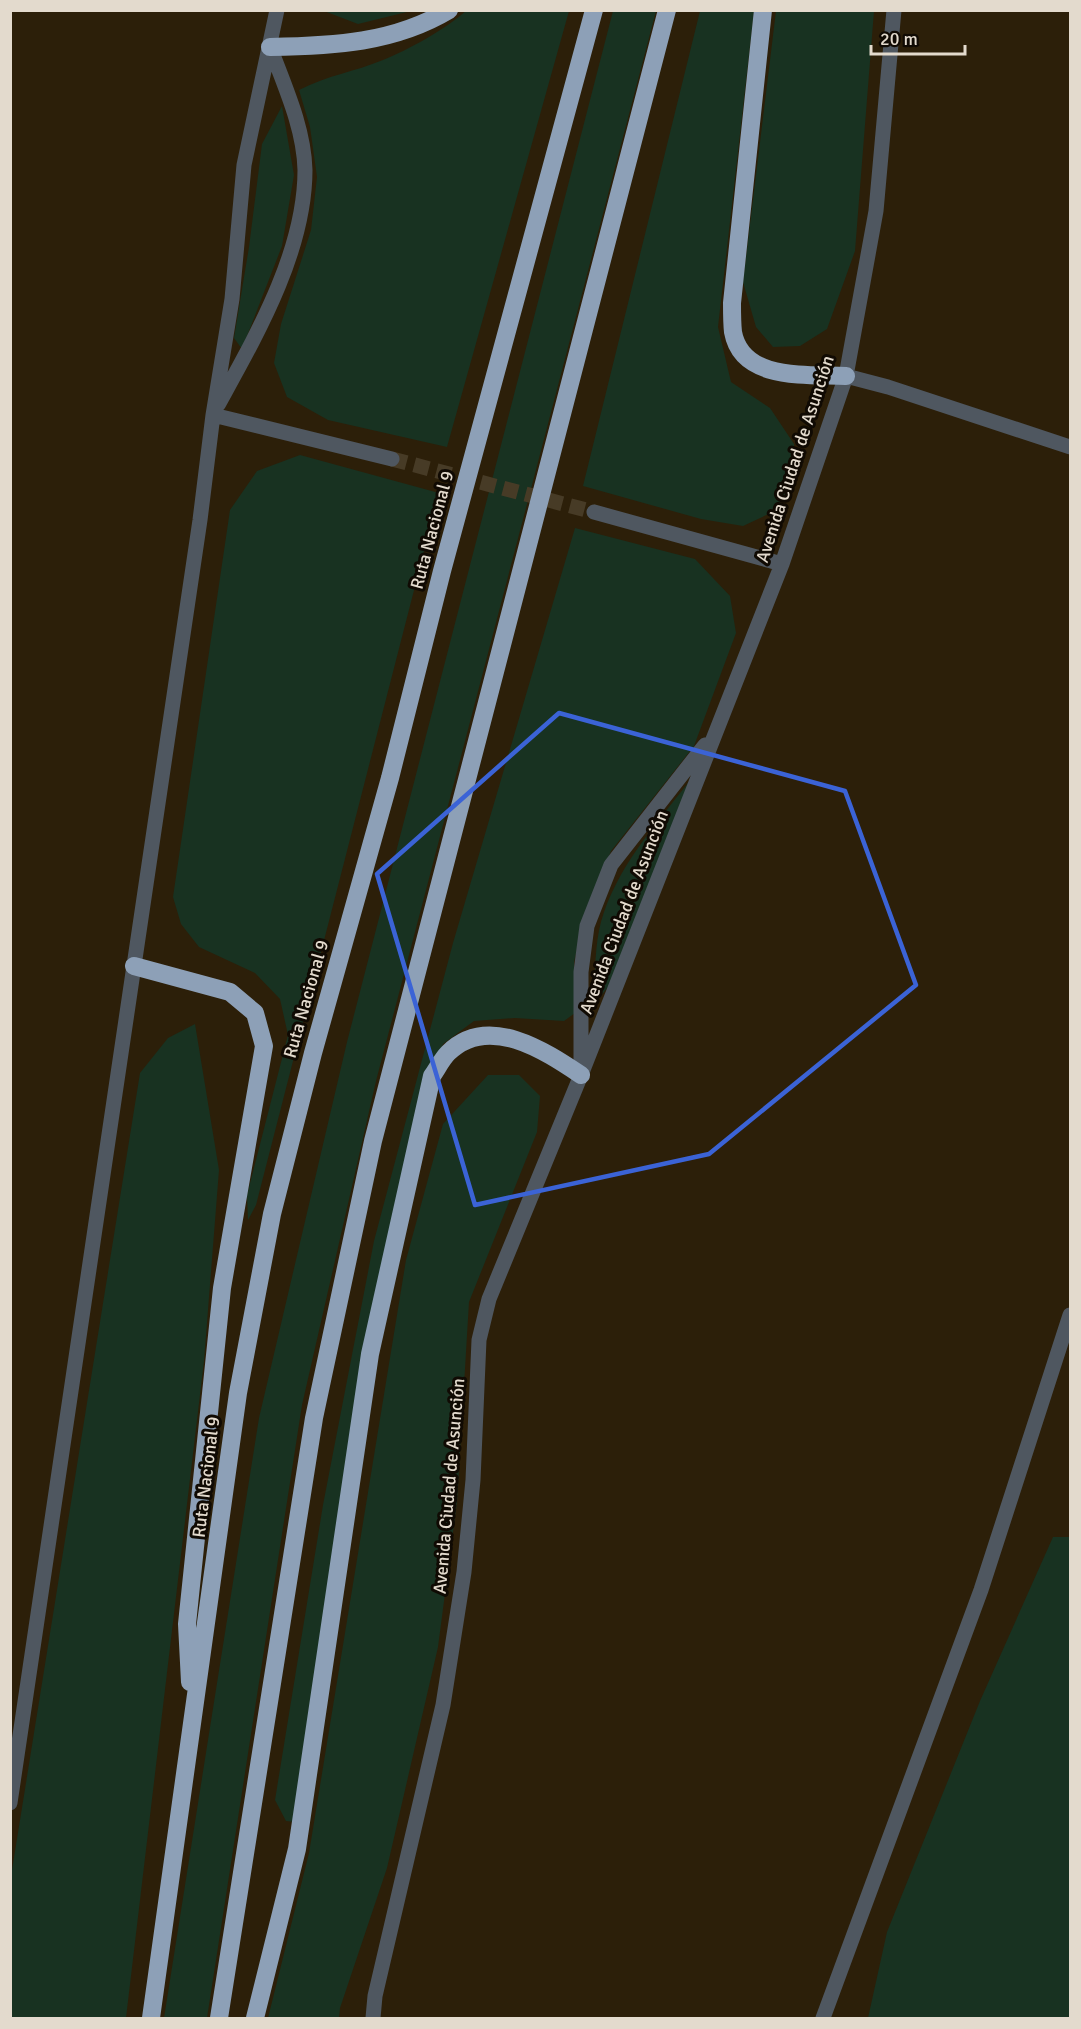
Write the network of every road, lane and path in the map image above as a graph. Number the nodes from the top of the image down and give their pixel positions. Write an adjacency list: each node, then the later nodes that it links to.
1 (277, 10): 7 (street)
2 (449, 10): 7 (highway)
3 (594, 10): 18 (highway, Ruta Nacional 9)
4 (667, 10): 21 (highway)
5 (763, 10): 8 (highway)
6 (894, 10): 8 (street, Avenida Ciudad de Asunción)
7 (270, 47): 9 (street); 9 (street)
8 (846, 376): 10 (street); 13 (street, Avenida Ciudad de Asunción)
9 (213, 415): 11 (street); 15 (street)
10 (1071, 447)
11 (392, 459)
12 (594, 512): 13 (street)
13 (782, 564): 14 (street, Avenida Ciudad de Asunción)
14 (716, 731): 16 (street, Avenida Ciudad de Asunción); 16 (street, Avenida Ciudad de Asunción)
15 (134, 966): 18 (highway); 19 (street)
16 (581, 1075): 22 (highway); 23 (street, Avenida Ciudad de Asunción)
17 (1071, 1315): 24 (street)
18 (193, 1718): 20 (highway, Ruta Nacional 9)
19 (10, 1803)
20 (151, 2019)
21 (219, 2019)
22 (255, 2019)
23 (374, 2019)
24 (823, 2019)

